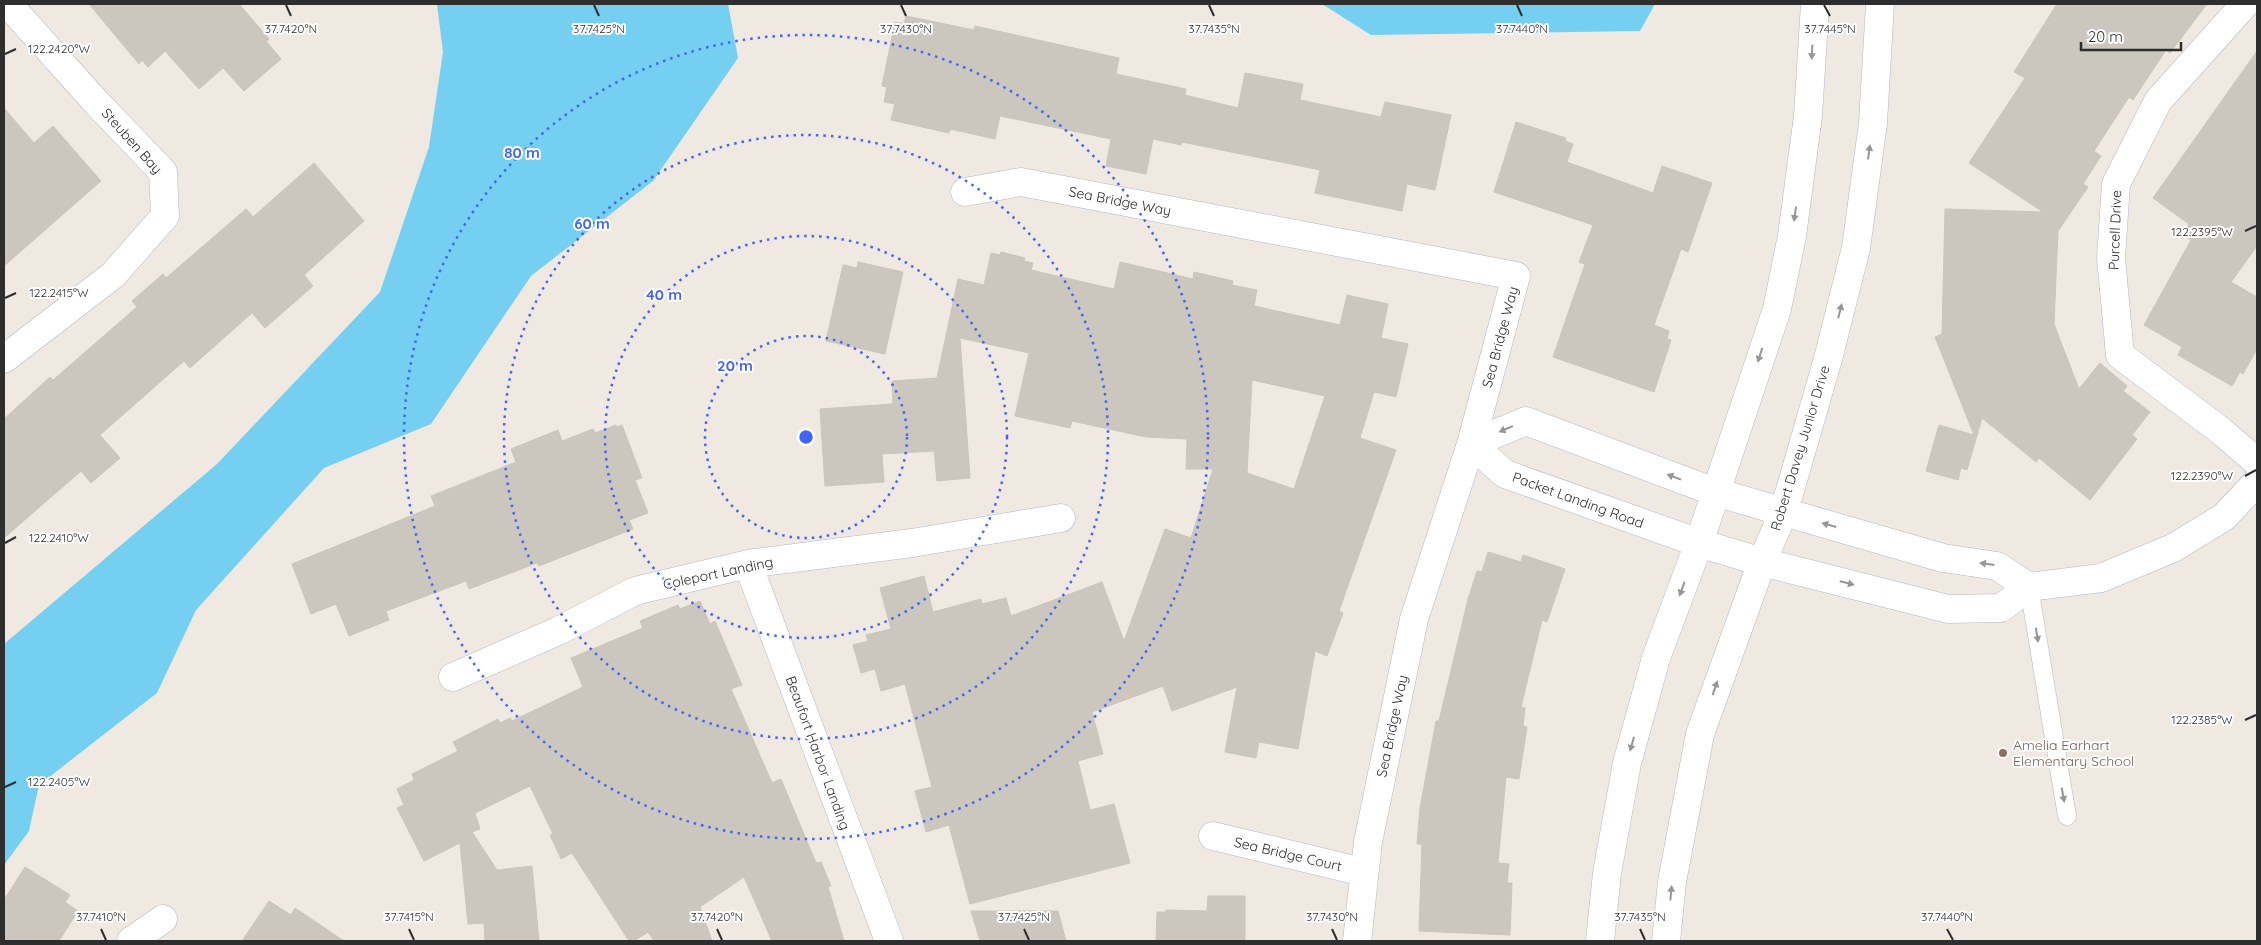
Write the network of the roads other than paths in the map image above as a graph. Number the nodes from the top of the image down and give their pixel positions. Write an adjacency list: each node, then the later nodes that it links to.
1 (8, 4): 6 (street, Steuben Bay)
2 (1815, 4): 10 (street, one-way to 10)
3 (1880, 4): 11 (street, Robert Davey Junior Drive, one-way to 3)
4 (2245, 4): 8 (street, Purcell Drive)
5 (965, 192): 7 (street, Sea Bridge Way)
6 (4, 359)
7 (1471, 444): 10 (street, one-way to 7); 13 (street, Packet Landing Road); 20 (street, Sea Bridge Way)
8 (2257, 462)
9 (2257, 482): 16 (street)
10 (1715, 492): 11 (street); 13 (street)
11 (1784, 511): 14 (street, Robert Davey Junior Drive); 16 (street, one-way to 11)
12 (1061, 518): 15 (street, Coleport Landing)
13 (1699, 543): 14 (street, Packet Landing Road); 25 (street, one-way to 25)
14 (1762, 562): 16 (street, Packet Landing Road, one-way to 16); 26 (street, Robert Davey Junior Drive, one-way to 14)
15 (748, 564): 17 (street, Coleport Landing); 23 (street, Beaufort Harbor Landing)
16 (2029, 586): 18 (lane, one-way to 18)
17 (453, 677)
18 (2067, 816)
19 (1213, 836): 20 (street, Sea Bridge Court)
20 (1363, 872): 24 (street, Sea Bridge Way)
21 (163, 919): 22 (street)
22 (131, 941)
23 (889, 941)
24 (1357, 941)
25 (1600, 941)
26 (1666, 941)

